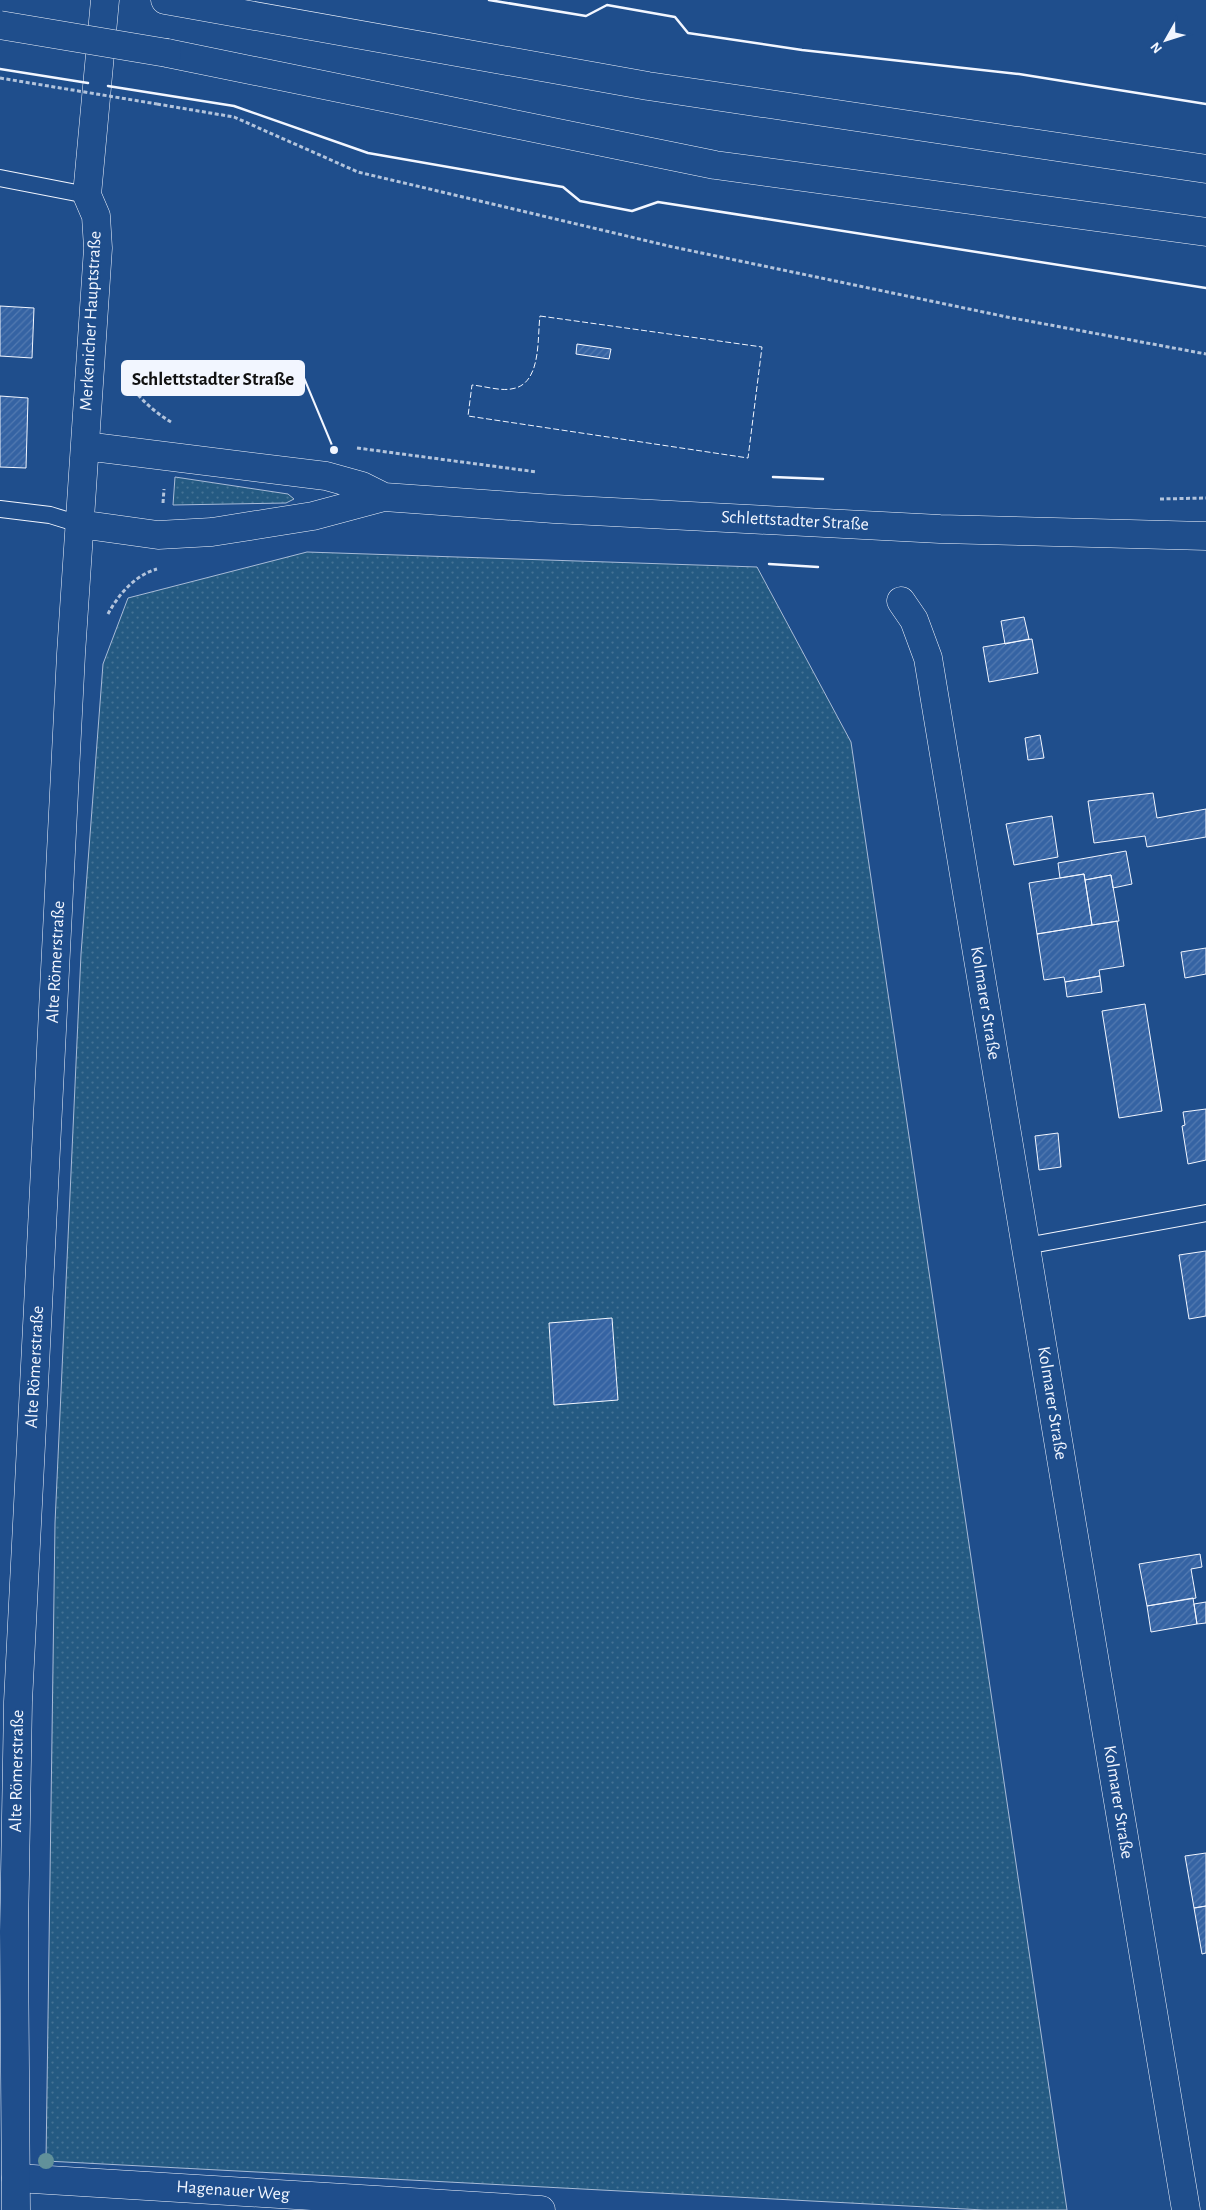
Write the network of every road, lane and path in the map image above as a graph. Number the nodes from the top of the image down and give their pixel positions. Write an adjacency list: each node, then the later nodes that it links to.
1 (105, 0): 7 (main road, Merkenicher Hauptstraße)
2 (170, 1): 5 (main road)
3 (0, 25): 8 (main road, bridge)
4 (0, 78): 9 (path, bridge)
5 (1206, 168)
6 (0, 178): 7 (lane)
7 (87, 194): 10 (main road, Merkenicher Hauptstraße)
8 (1206, 232)
9 (1206, 354)
10 (85, 446): 13 (main road, Schlettstadter Straße); 17 (main road, Merkenicher Hauptstraße)
11 (354, 447): 12 (path)
12 (539, 472)
13 (384, 497): 17 (main road, Schlettstadter Straße); 18 (main road, Schlettstadter Straße)
14 (1206, 498): 15 (path)
15 (1156, 499)
16 (0, 510): 17 (lane, Schlettstadter Straße)
17 (79, 524): 24 (main road, Alte Römerstraße)
18 (1206, 536)
19 (153, 570): 21 (path)
20 (901, 601): 23 (main road, Kolmarer Straße)
21 (106, 620)
22 (1206, 1213): 23 (lane)
23 (1026, 1246): 27 (main road, Kolmarer Straße)
24 (16, 2178): 25 (main road, Alte Römerstraße); 26 (main road, Hagenauer Weg)
25 (16, 2210)
26 (541, 2210)
27 (1186, 2210)

